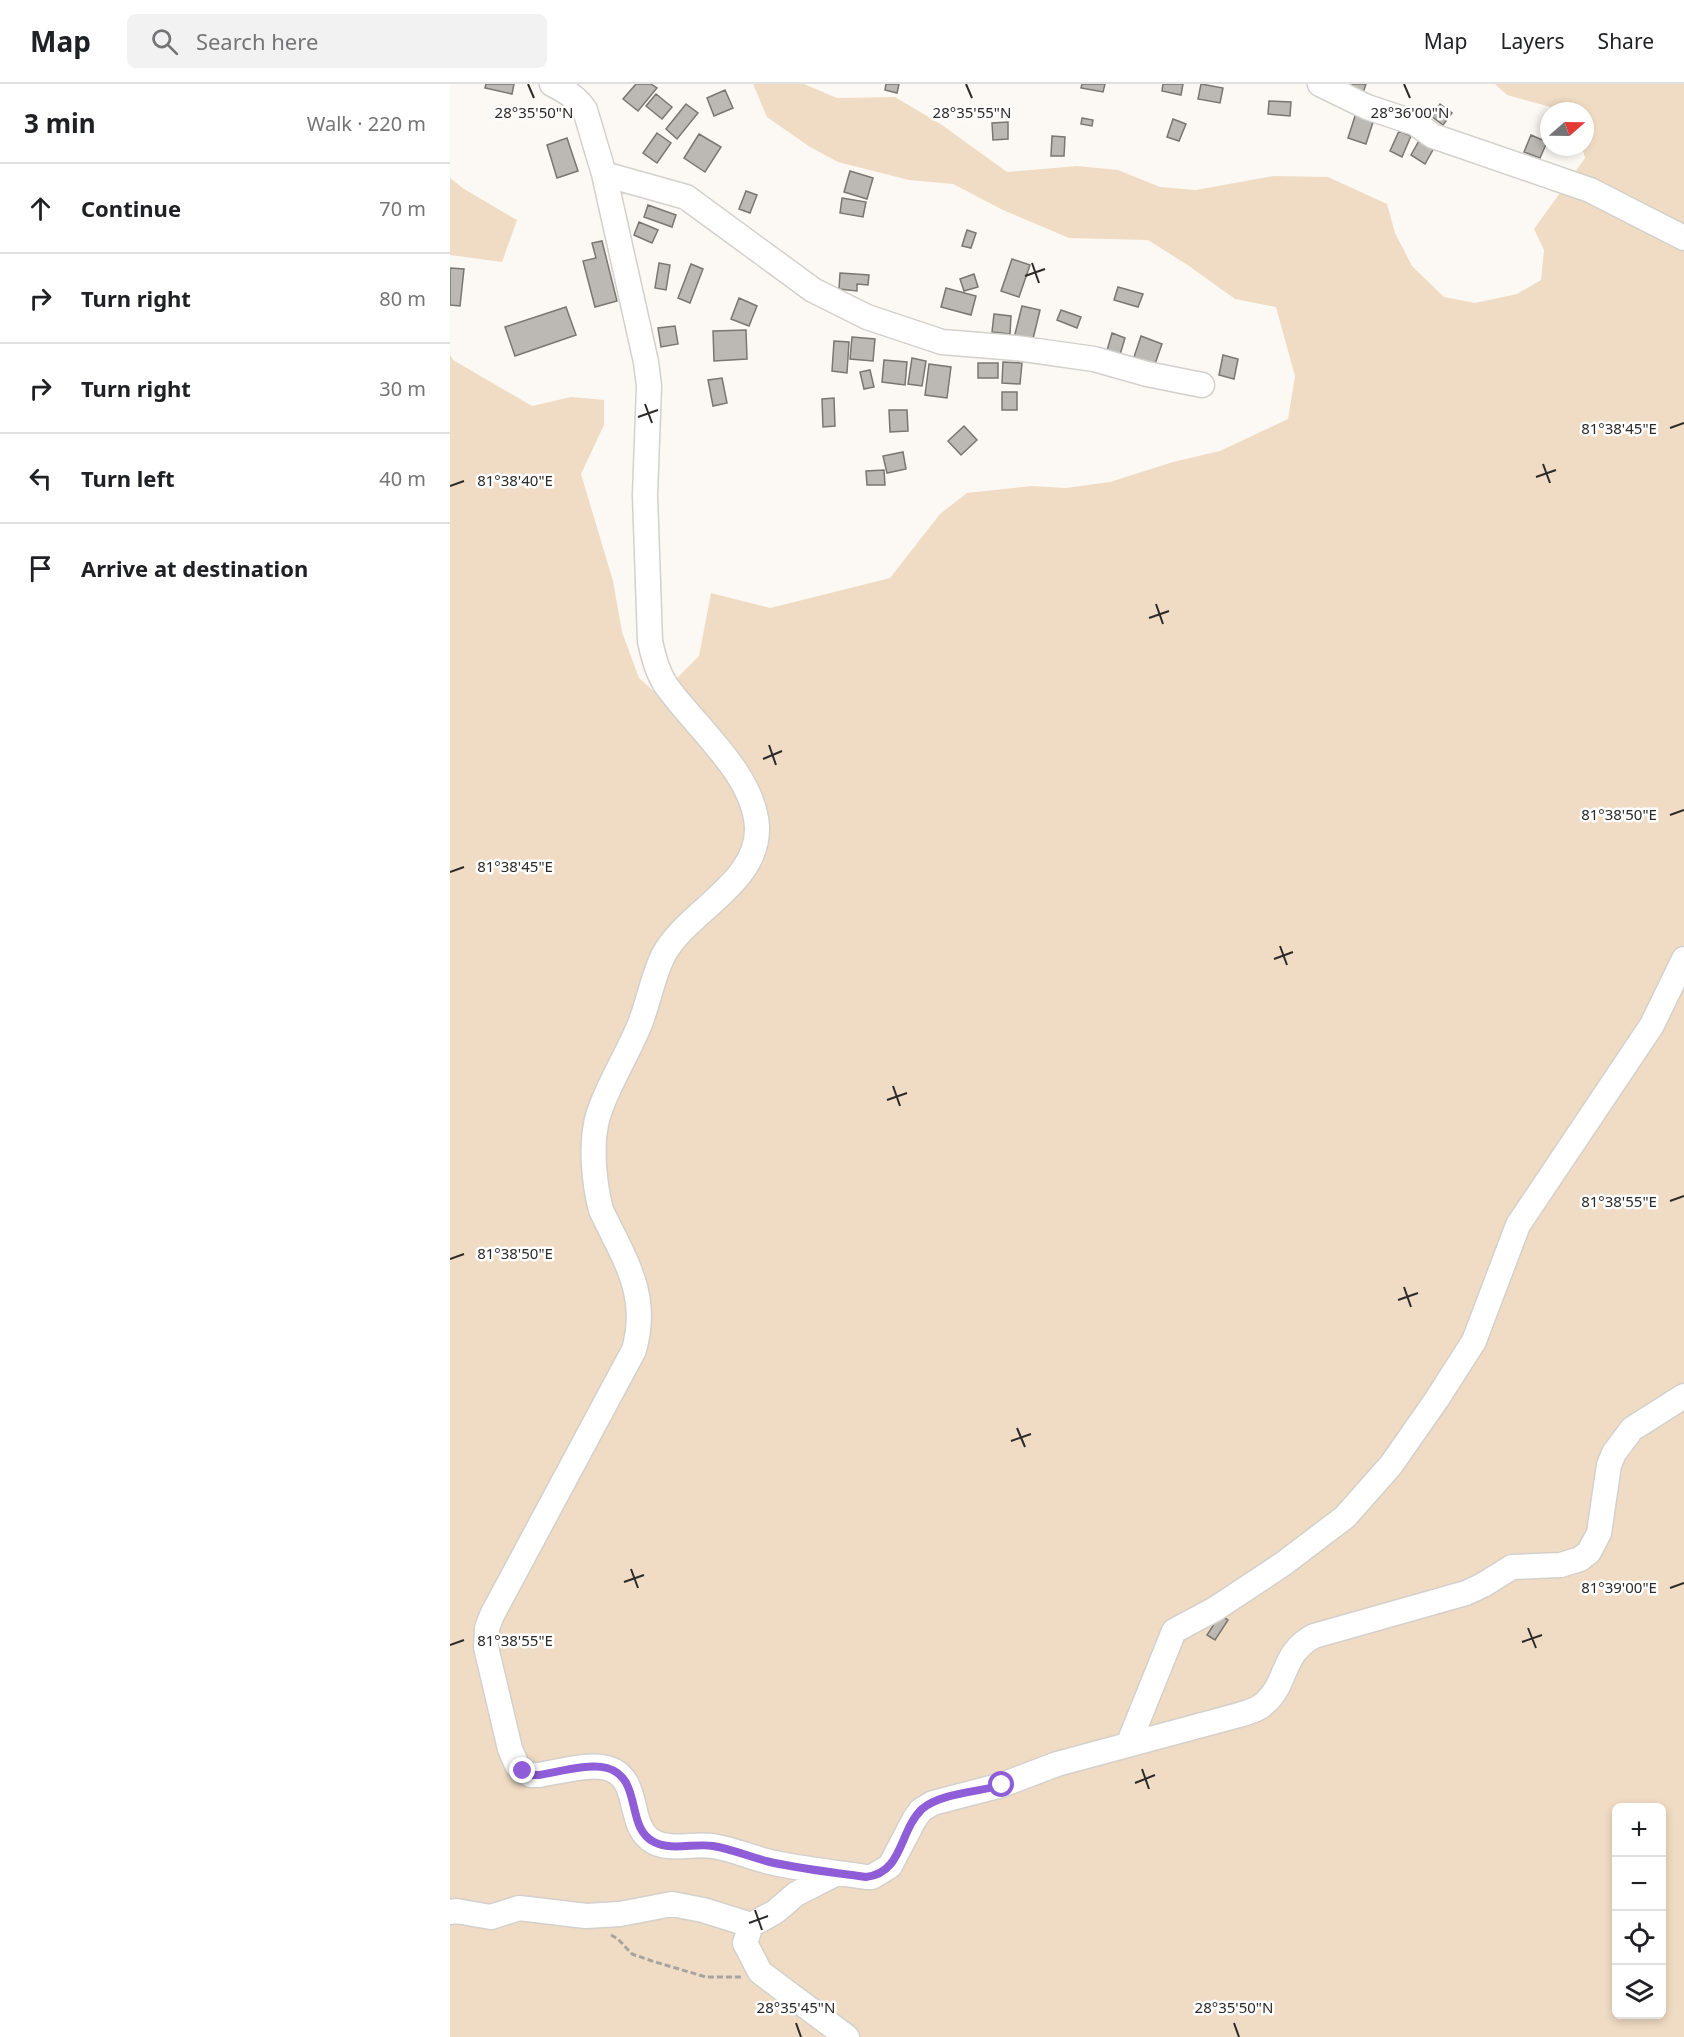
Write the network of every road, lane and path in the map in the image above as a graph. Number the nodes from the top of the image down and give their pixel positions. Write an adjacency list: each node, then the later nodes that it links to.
1 (552, 84): 3 (street)
2 (1320, 84): 4 (street)
3 (604, 174): 5 (street); 9 (street)
4 (1684, 237)
5 (1202, 385)
6 (1684, 959): 8 (street)
7 (1684, 1396): 8 (street)
8 (1128, 1745): 9 (street)
9 (837, 1873): 12 (street)
10 (450, 1912): 11 (street)
11 (586, 1916): 12 (street); 13 (path)
12 (751, 1925): 14 (street)
13 (747, 1977)
14 (847, 2037)

